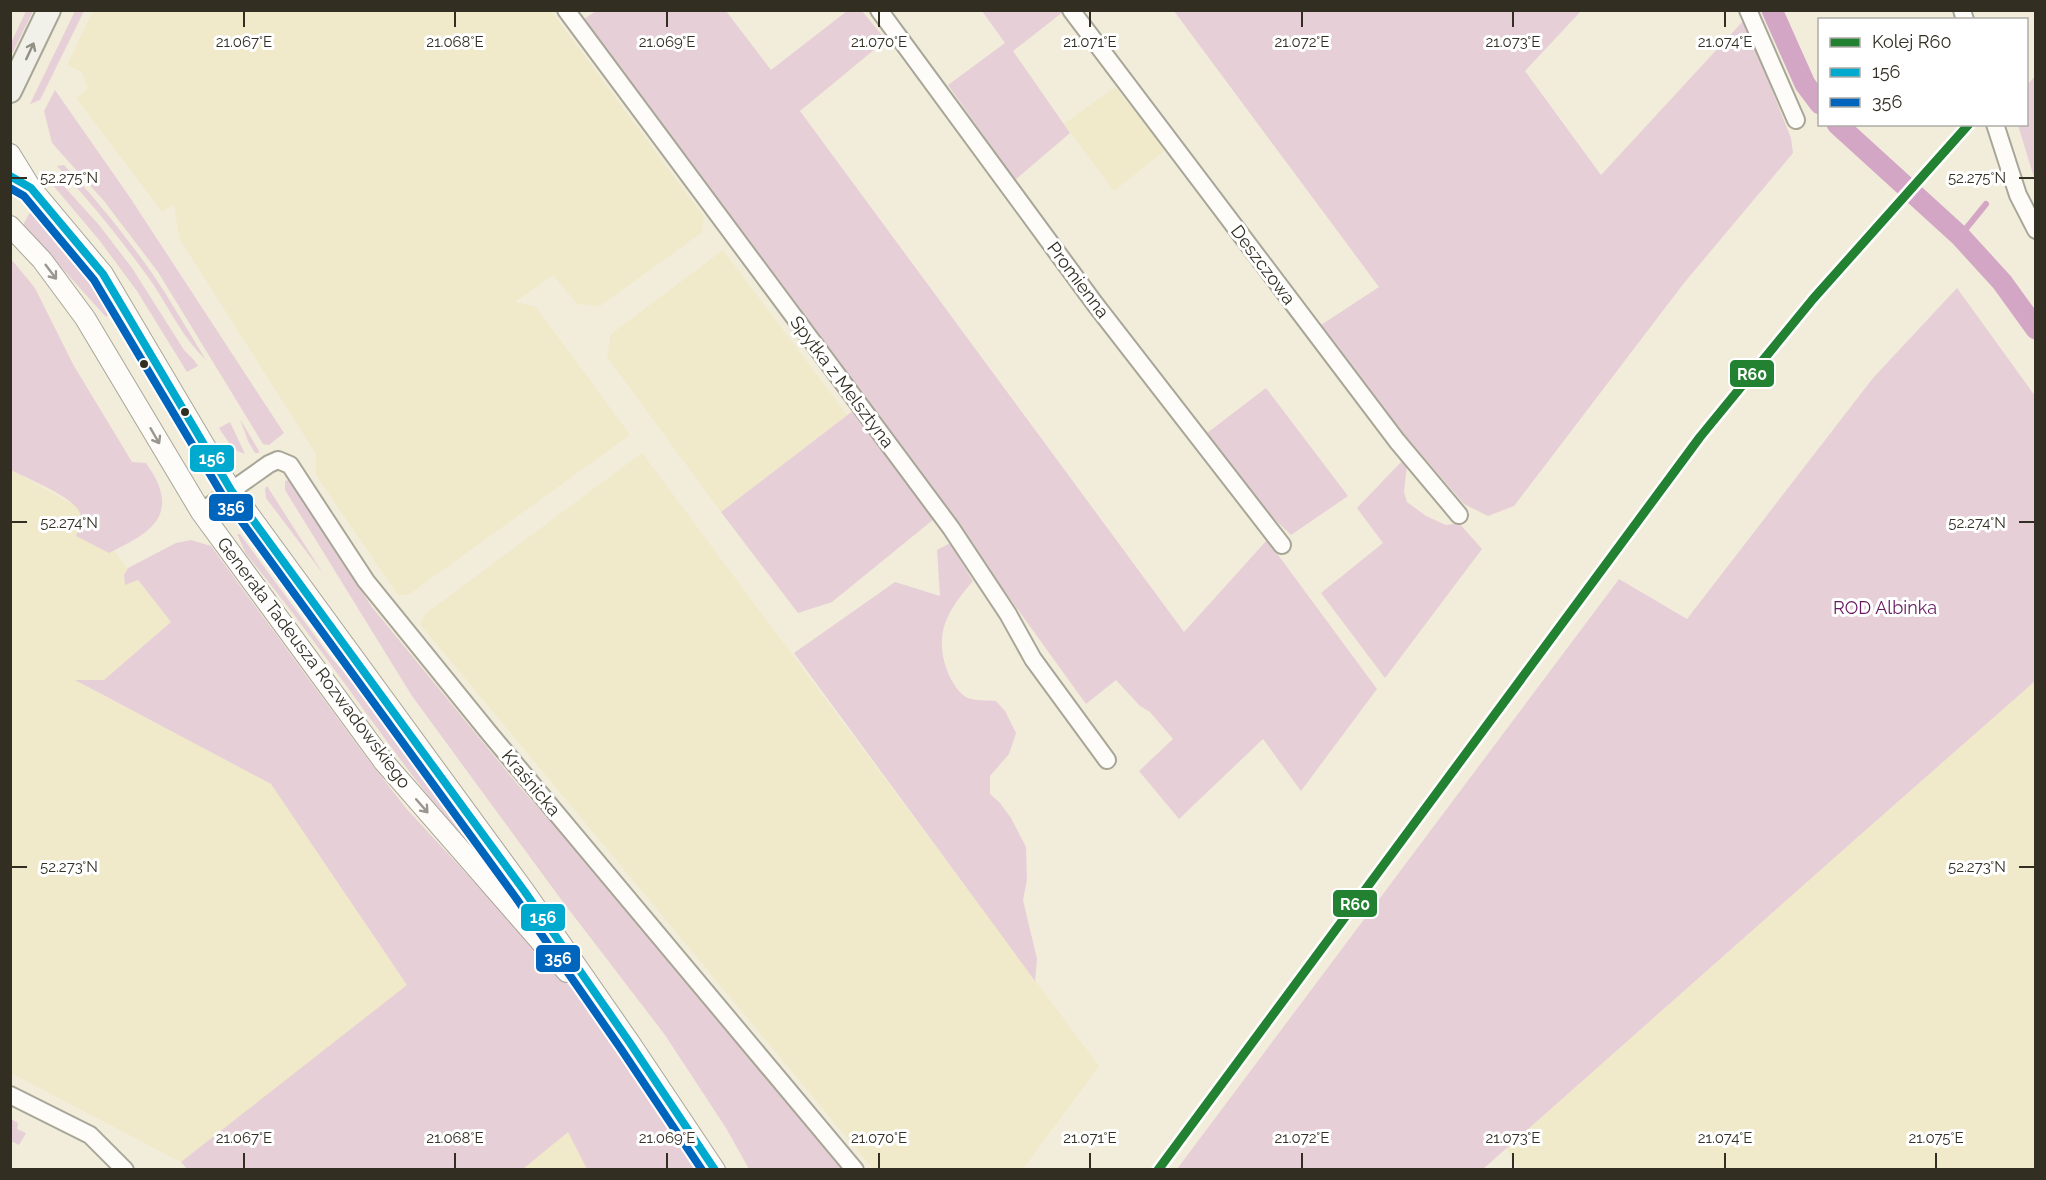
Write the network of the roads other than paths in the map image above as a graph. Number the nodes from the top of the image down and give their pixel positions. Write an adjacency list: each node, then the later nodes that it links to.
1 (49, 10): 6 (main road, one-way to 1)
2 (567, 10): 18 (street, Spytka z Melsztyna)
3 (879, 10): 17 (street, Promienna)
4 (1071, 10): 16 (street, Deszczowa)
5 (1748, 10): 7 (street)
6 (10, 91)
7 (1796, 120)
8 (1996, 126): 13 (street)
9 (10, 154): 11 (street)
10 (10, 176): 11 (street)
11 (31, 188): 14 (street, Generała Tadeusza Rozwadowskiego)
12 (11, 228): 15 (street, Generała Tadeusza Rozwadowskiego, one-way to 15)
13 (2036, 230)
14 (231, 490): 15 (street, Kraśnicka); 19 (street, Generała Tadeusza Rozwadowskiego); 23 (street, Kraśnicka)
15 (201, 512): 19 (street, Generała Tadeusza Rozwadowskiego, one-way to 19)
16 (1459, 515)
17 (1282, 545)
18 (1107, 760)
19 (630, 1043): 22 (street, Generała Tadeusza Rozwadowskiego)
20 (10, 1095): 21 (street)
21 (125, 1170)
22 (715, 1170)
23 (855, 1170)

